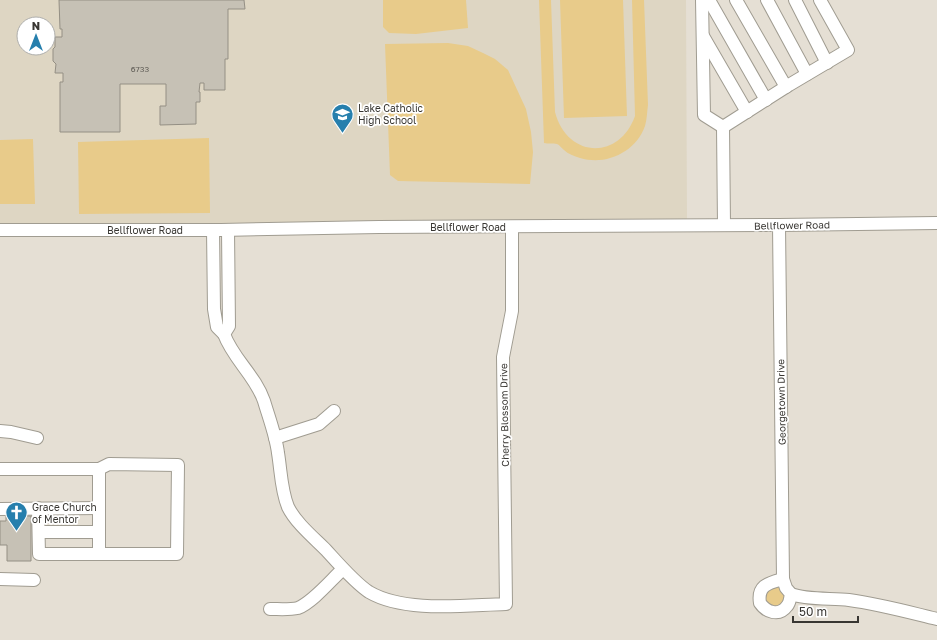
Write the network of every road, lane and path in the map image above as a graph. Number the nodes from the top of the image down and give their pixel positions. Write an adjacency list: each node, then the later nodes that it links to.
1 (702, 0): 7 (street)
2 (709, 0): 11 (street)
3 (736, 0): 10 (street)
4 (767, 0): 9 (street)
5 (795, 0): 8 (street)
6 (820, 0): 8 (street)
7 (702, 34): 12 (street); 13 (street)
8 (827, 63): 9 (street)
9 (808, 74): 10 (street)
10 (786, 87): 11 (street)
11 (766, 100): 12 (street)
12 (747, 112): 13 (street)
13 (723, 127): 15 (street)
14 (937, 223): 16 (street, Bellflower Road)
15 (724, 225): 16 (street, Bellflower Road); 17 (street, Bellflower Road)
16 (779, 225): 36 (street, Georgetown Drive)
17 (512, 227): 20 (street, Bellflower Road); 34 (street, Cherry Blossom Drive)
18 (0, 230): 19 (street, Bellflower Road)
19 (213, 230): 20 (street, Bellflower Road); 21 (street)
20 (228, 230): 21 (street)
21 (224, 334): 25 (street)
22 (334, 412): 25 (street)
23 (0, 432): 24 (street)
24 (37, 438)
25 (275, 438): 34 (street)
26 (0, 469): 27 (street)
27 (99, 469): 29 (street); 33 (street)
28 (38, 508): 29 (street); 30 (street); 31 (street)
29 (99, 508): 32 (street)
30 (0, 509)
31 (39, 532): 32 (street); 33 (street)
32 (99, 532): 33 (street)
33 (99, 554)
34 (343, 569): 39 (street)
35 (0, 579): 37 (street)
36 (783, 579): 38 (street, Georgetown Drive); 38 (street)
37 (34, 580)
38 (791, 594): 40 (street)
39 (270, 609)
40 (937, 619)

